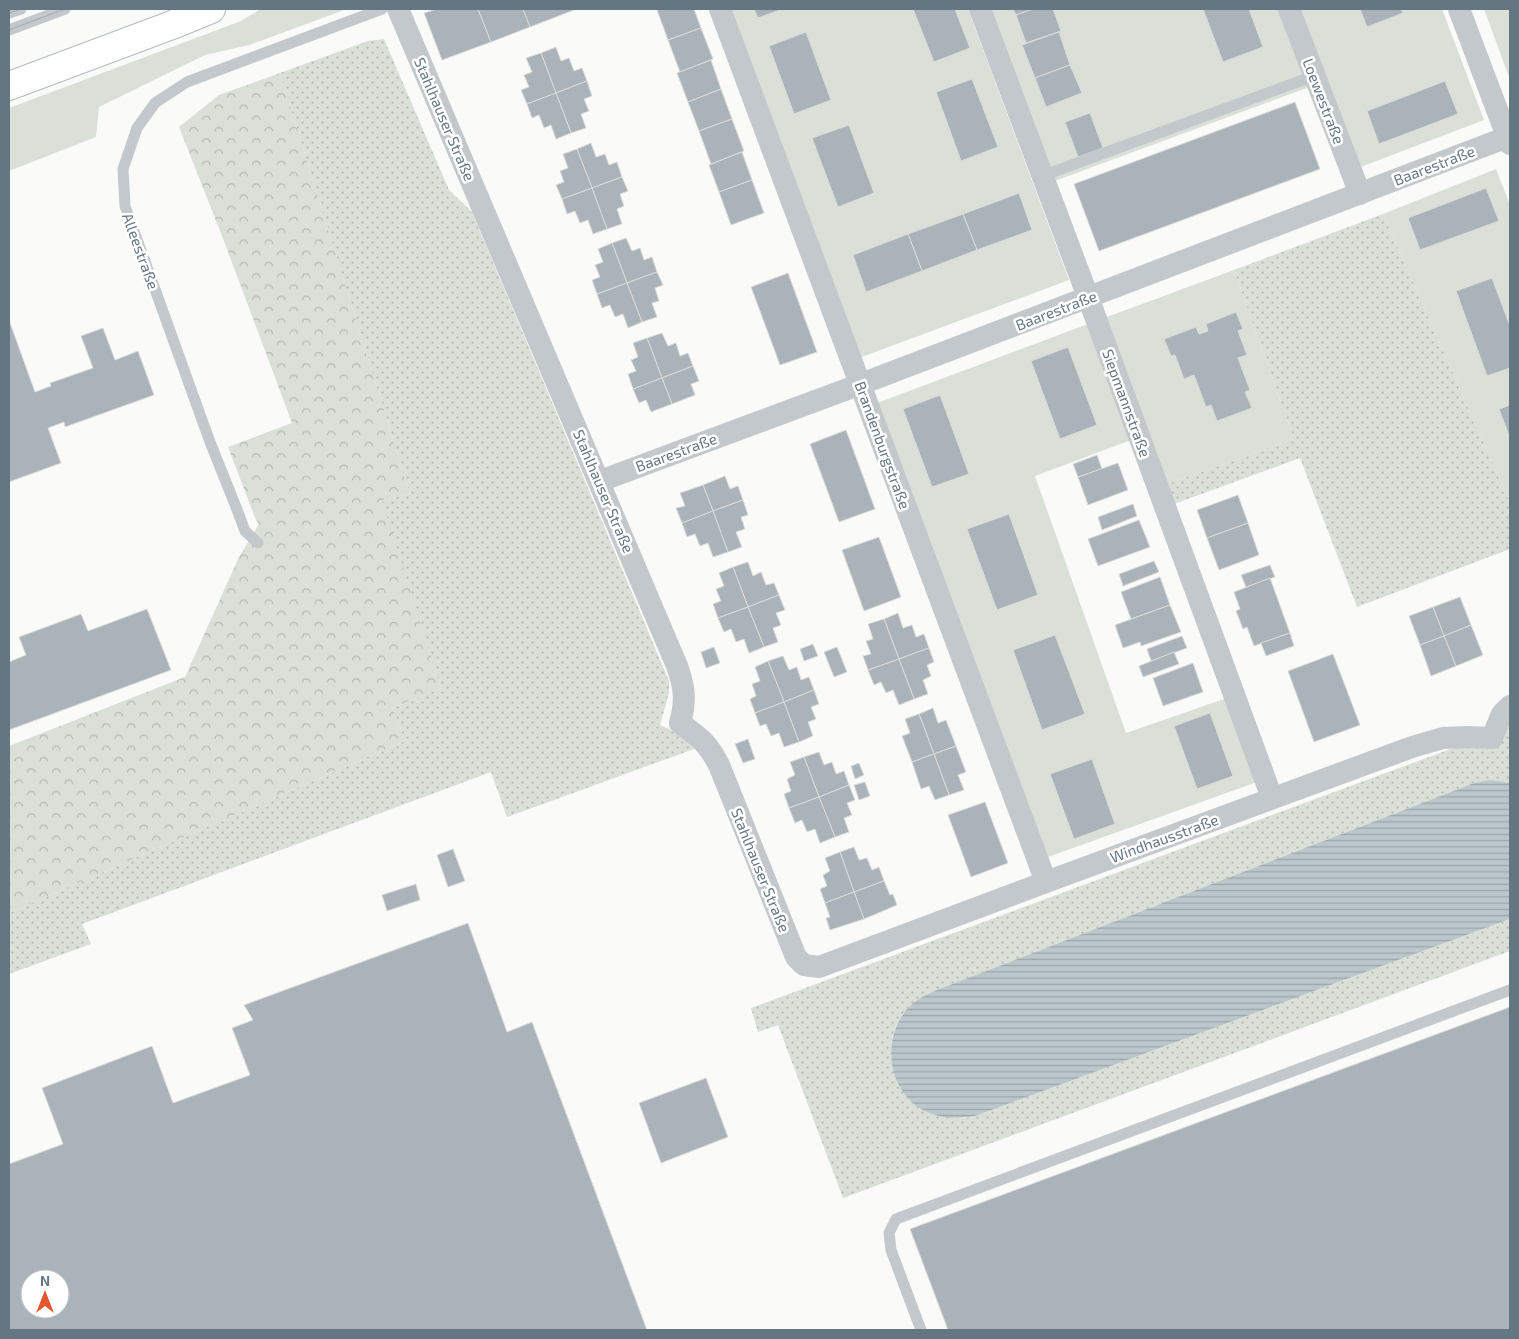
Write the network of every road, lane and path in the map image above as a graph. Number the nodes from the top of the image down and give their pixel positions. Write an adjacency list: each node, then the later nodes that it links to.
1 (21, 9): 10 (lane)
2 (65, 9): 12 (lane)
3 (211, 9): 11 (main road)
4 (382, 9): 21 (lane, Alleestraße)
5 (398, 9): 20 (street, Stahlhauser Straße)
6 (720, 9): 19 (street, Brandenburgstraße)
7 (980, 9): 16 (street, Siepmannstraße)
8 (1288, 9): 13 (street, Loewestraße)
9 (1459, 9): 15 (street)
10 (9, 13)
11 (175, 17): 14 (main road)
12 (9, 30)
13 (1314, 76): 16 (lane); 17 (street, Loewestraße)
14 (9, 86)
15 (1509, 139): 17 (street, Baarestraße)
16 (1042, 176): 18 (street, Siepmannstraße)
17 (1360, 194): 18 (street, Baarestraße)
18 (1088, 297): 19 (street, Baarestraße); 23 (street, Siepmannstraße)
19 (861, 384): 20 (street, Baarestraße); 24 (street, Brandenburgstraße)
20 (600, 481): 25 (street, Stahlhauser Straße)
21 (258, 543)
22 (1510, 706): 23 (street, Windhausstraße)
23 (1272, 798): 24 (street, Windhausstraße)
24 (1046, 882): 25 (street, Windhausstraße)
25 (804, 965)
26 (1510, 990): 27 (lane)
27 (921, 1330)

